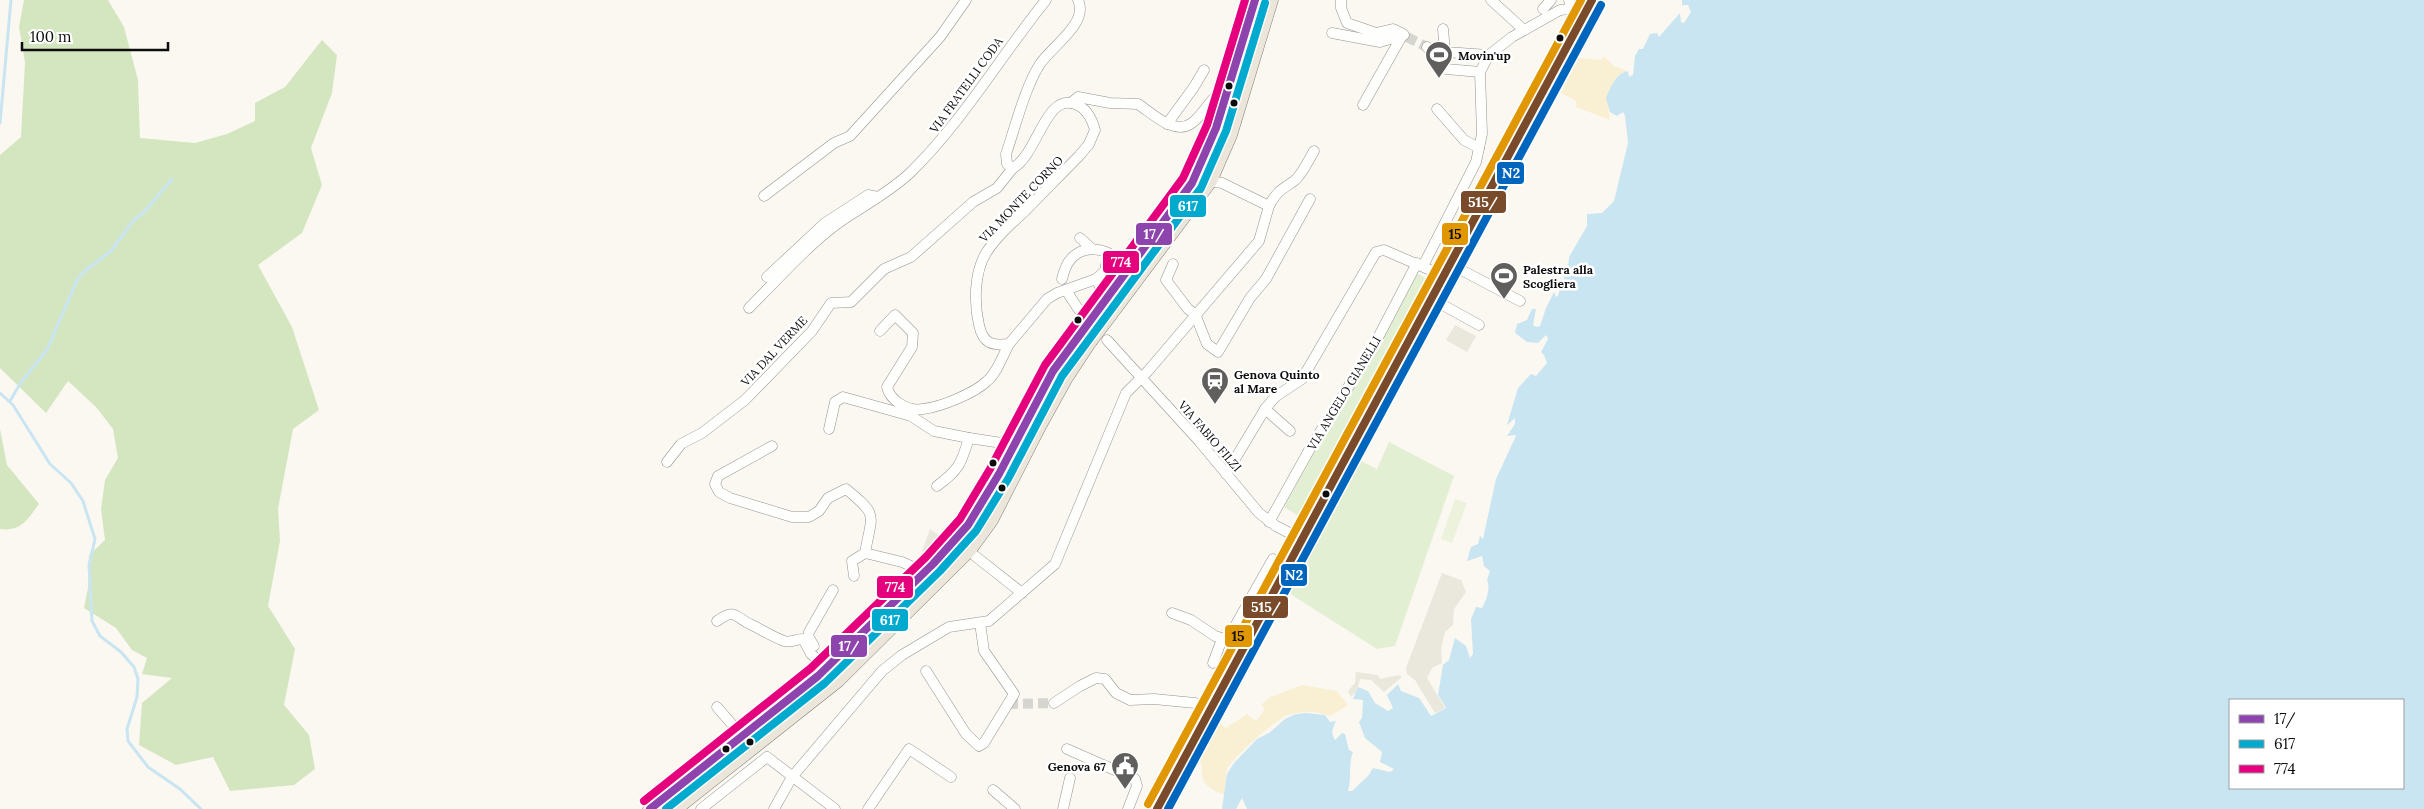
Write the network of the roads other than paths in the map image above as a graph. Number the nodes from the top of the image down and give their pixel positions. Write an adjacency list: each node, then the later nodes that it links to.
1 (966, 0): 29 (street)
2 (1046, 0): 30 (street, VIA FRATELLI CODA)
3 (1078, 0): 27 (street)
4 (1255, 0): 38 (main road)
5 (1271, 0): 28 (main road)
6 (1341, 0): 15 (street)
7 (1490, 0): 13 (street)
8 (1551, 0): 10 (street)
9 (1592, 0): 11 (main road)
10 (1543, 9)
11 (1574, 9): 13 (street); 39 (main road)
12 (1443, 29): 17 (street)
13 (1524, 30): 17 (street)
14 (1332, 33): 15 (street)
15 (1405, 36): 22 (street)
16 (1427, 47): 19 (street)
17 (1489, 55): 19 (street)
18 (1204, 70): 24 (street)
19 (1480, 72): 25 (street, VIA ANGELO GIANELLI)
20 (1213, 99): 24 (street)
21 (1071, 103): 24 (street); 27 (street); 57 (street, VIA MONTE CORNO)
22 (1364, 105)
23 (1437, 109): 25 (street)
24 (1167, 124)
25 (1479, 148): 37 (street, VIA ANGELO GIANELLI)
26 (1314, 150): 32 (street)
27 (1013, 168): 65 (street, VIA DAL VERME)
28 (1210, 181): 32 (street); 44 (main road)
29 (764, 196)
30 (878, 197): 40 (street, VIA FRATELLI CODA); 48 (street, VIA FRATELLI CODA)
31 (1310, 199): 50 (street)
32 (1270, 206): 50 (street)
33 (1080, 238): 34 (street)
34 (1092, 249): 35 (street); 41 (street)
35 (1108, 254): 38 (street); 42 (street)
36 (1173, 264): 50 (street)
37 (1420, 265): 39 (street); 59 (street); 68 (street, VIA ANGELO GIANELLI)
38 (1127, 270): 44 (street); 47 (main road)
39 (1447, 270): 45 (main road); 46 (street)
40 (767, 277)
41 (1062, 279)
42 (1096, 279): 47 (street); 57 (street)
43 (1068, 295): 49 (street)
44 (1126, 295): 47 (main road)
45 (1432, 299): 51 (street); 69 (main road)
46 (1520, 301)
47 (1105, 307): 55 (main road, bridge)
48 (749, 308)
49 (1079, 310)
50 (1195, 314): 58 (street)
51 (1464, 317): 52 (street); 53 (street)
52 (1479, 325)
53 (1459, 327)
54 (880, 331): 57 (street)
55 (1084, 337): 64 (main road); 94 (main road)
56 (1107, 340): 58 (street, VIA FABIO FILZI)
57 (1009, 344)
58 (1142, 378): 66 (street, VIA FABIO FILZI); 76 (street)
59 (1265, 409): 61 (street); 66 (street)
60 (829, 429): 62 (street)
61 (1290, 431)
62 (969, 438): 64 (street); 67 (street)
63 (772, 446): 70 (street)
64 (1013, 447): 73 (main road)
65 (667, 462)
66 (1226, 474): 68 (street, VIA FABIO FILZI)
67 (937, 486)
68 (1269, 522): 69 (street, VIA FABIO FILZI)
69 (1301, 539): 72 (main road)
70 (865, 553): 73 (street); 74 (street)
71 (975, 556): 76 (street)
72 (1286, 566): 80 (street); 86 (main road)
73 (924, 572): 82 (main road)
74 (854, 576)
75 (833, 590): 82 (street)
76 (1022, 593): 79 (street)
77 (1172, 613): 80 (street)
78 (717, 621): 82 (street)
79 (980, 623): 83 (street); 89 (street)
80 (1222, 639): 81 (street)
81 (1213, 664)
82 (824, 665): 87 (main road)
83 (926, 671)
84 (1054, 703): 86 (street)
85 (717, 707): 87 (street)
86 (1208, 710): 102 (main road)
87 (743, 737): 93 (main road)
88 (1067, 749): 101 (street)
89 (792, 777): 95 (street); 96 (street); 97 (street)
90 (951, 777): 98 (street)
91 (1070, 778): 100 (street)
92 (993, 790): 99 (street)
93 (650, 809)
94 (675, 809)
95 (701, 809)
96 (774, 809)
97 (835, 809)
98 (868, 809)
99 (1015, 809)
100 (1063, 809)
101 (1128, 809)
102 (1156, 809)

